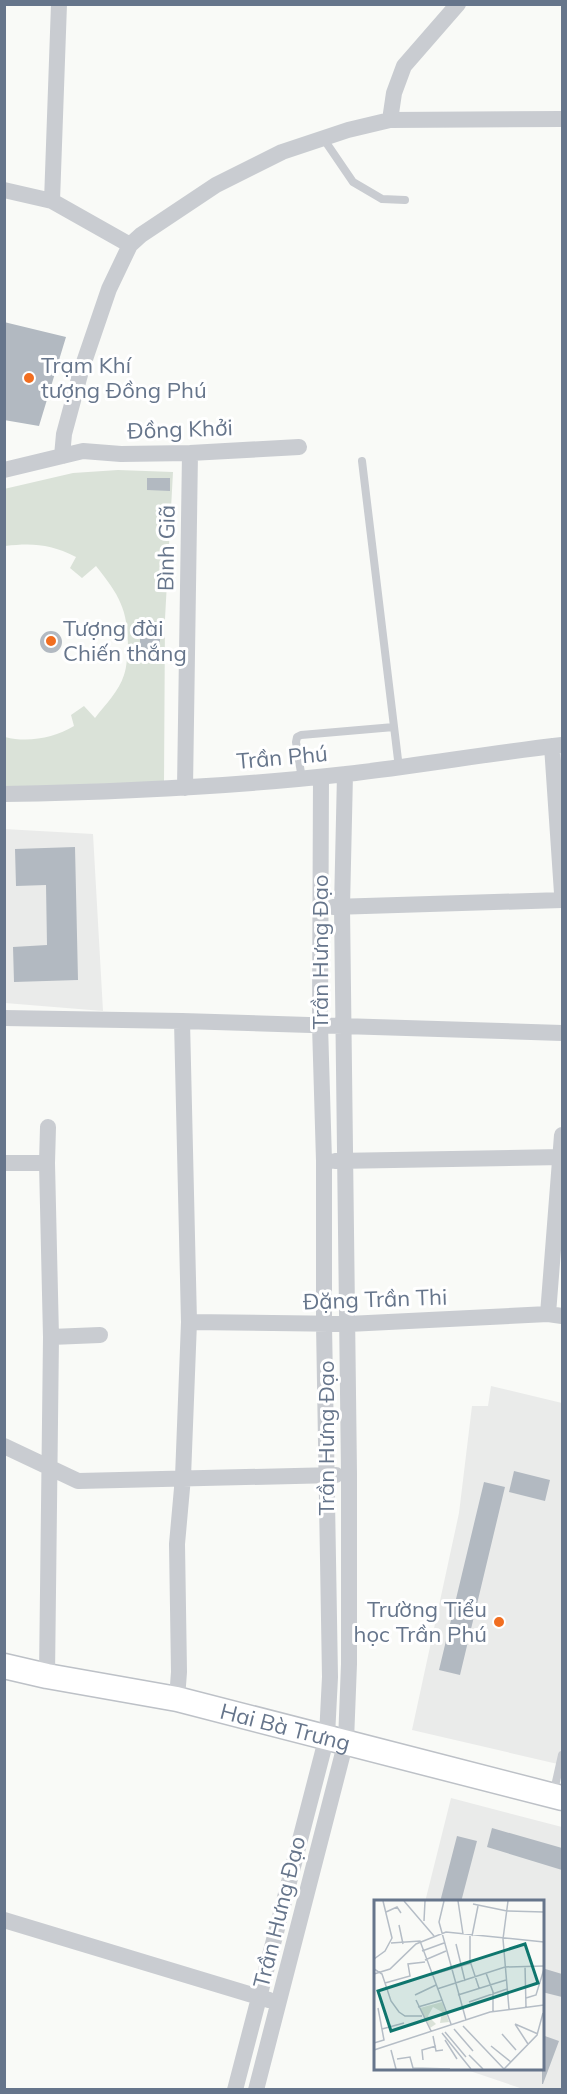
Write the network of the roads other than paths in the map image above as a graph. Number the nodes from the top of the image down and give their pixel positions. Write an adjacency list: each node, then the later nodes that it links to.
1 (59, 4): 8 (street)
2 (458, 4): 4 (street)
3 (562, 119): 4 (street)
4 (390, 120): 5 (street)
5 (323, 138): 7 (lane); 9 (street)
6 (4, 190): 8 (street)
7 (405, 200)
8 (52, 201): 9 (street)
9 (130, 245): 12 (street)
10 (299, 447): 11 (street, Đồng Khởi)
11 (190, 453): 12 (street, Đồng Khởi); 21 (street, Bình Giã)
12 (62, 456): 14 (street, Đồng Khởi)
13 (362, 461): 15 (lane)
14 (4, 470)
15 (394, 727): 17 (lane); 20 (lane)
16 (557, 745): 17 (street, Trần Phú); 23 (street)
17 (399, 768): 18 (street, Trần Phú)
18 (345, 774): 19 (street, Trần Phú); 26 (street, Trần Hưng Đạo)
19 (321, 777): 20 (street, Trần Phú); 25 (street)
20 (302, 779): 21 (street, Trần Phú)
21 (185, 788): 22 (street, Trần Phú)
22 (4, 794)
23 (562, 892)
24 (562, 900): 26 (street)
25 (320, 907): 26 (street); 29 (street)
26 (342, 907): 30 (street, Trần Hưng Đạo)
27 (4, 1018): 28 (street)
28 (182, 1021): 29 (street); 40 (street)
29 (320, 1025): 30 (street); 35 (street)
30 (342, 1026): 31 (street); 36 (street, Trần Hưng Đạo)
31 (562, 1033)
32 (48, 1127): 38 (street)
33 (562, 1135): 34 (street)
34 (561, 1157): 36 (street); 39 (street)
35 (324, 1161): 36 (street); 41 (street)
36 (346, 1161): 42 (street, Trần Hưng Đạo)
37 (4, 1163): 38 (street)
38 (47, 1163): 44 (street)
39 (555, 1315): 42 (street, Đặng Trần Thi)
40 (189, 1322): 41 (street, Đặng Trần Thi); 49 (street)
41 (324, 1324): 42 (street, Đặng Trần Thi); 48 (street)
42 (348, 1324): 47 (street, Trần Hưng Đạo)
43 (100, 1335): 44 (street)
44 (51, 1337): 46 (street)
45 (4, 1446): 46 (street)
46 (51, 1467): 49 (street); 51 (street)
47 (349, 1474): 48 (street); 53 (street, Trần Hưng Đạo)
48 (327, 1476): 49 (street); 53 (street)
49 (183, 1477): 52 (street)
50 (4, 1666): 51 (street, Hai Bà Trưng)
51 (48, 1676): 52 (street, Hai Bà Trưng)
52 (177, 1699): 53 (street, Hai Bà Trưng)
53 (336, 1738): 55 (street, Hai Bà Trưng); 57 (street); 58 (street, Trần Hưng Đạo)
54 (562, 1755): 55 (lane)
55 (557, 1797)
56 (4, 1920): 57 (street)
57 (260, 1998): 58 (street); 59 (street)
58 (279, 2003): 60 (street, Trần Hưng Đạo)
59 (235, 2090)
60 (256, 2090)

